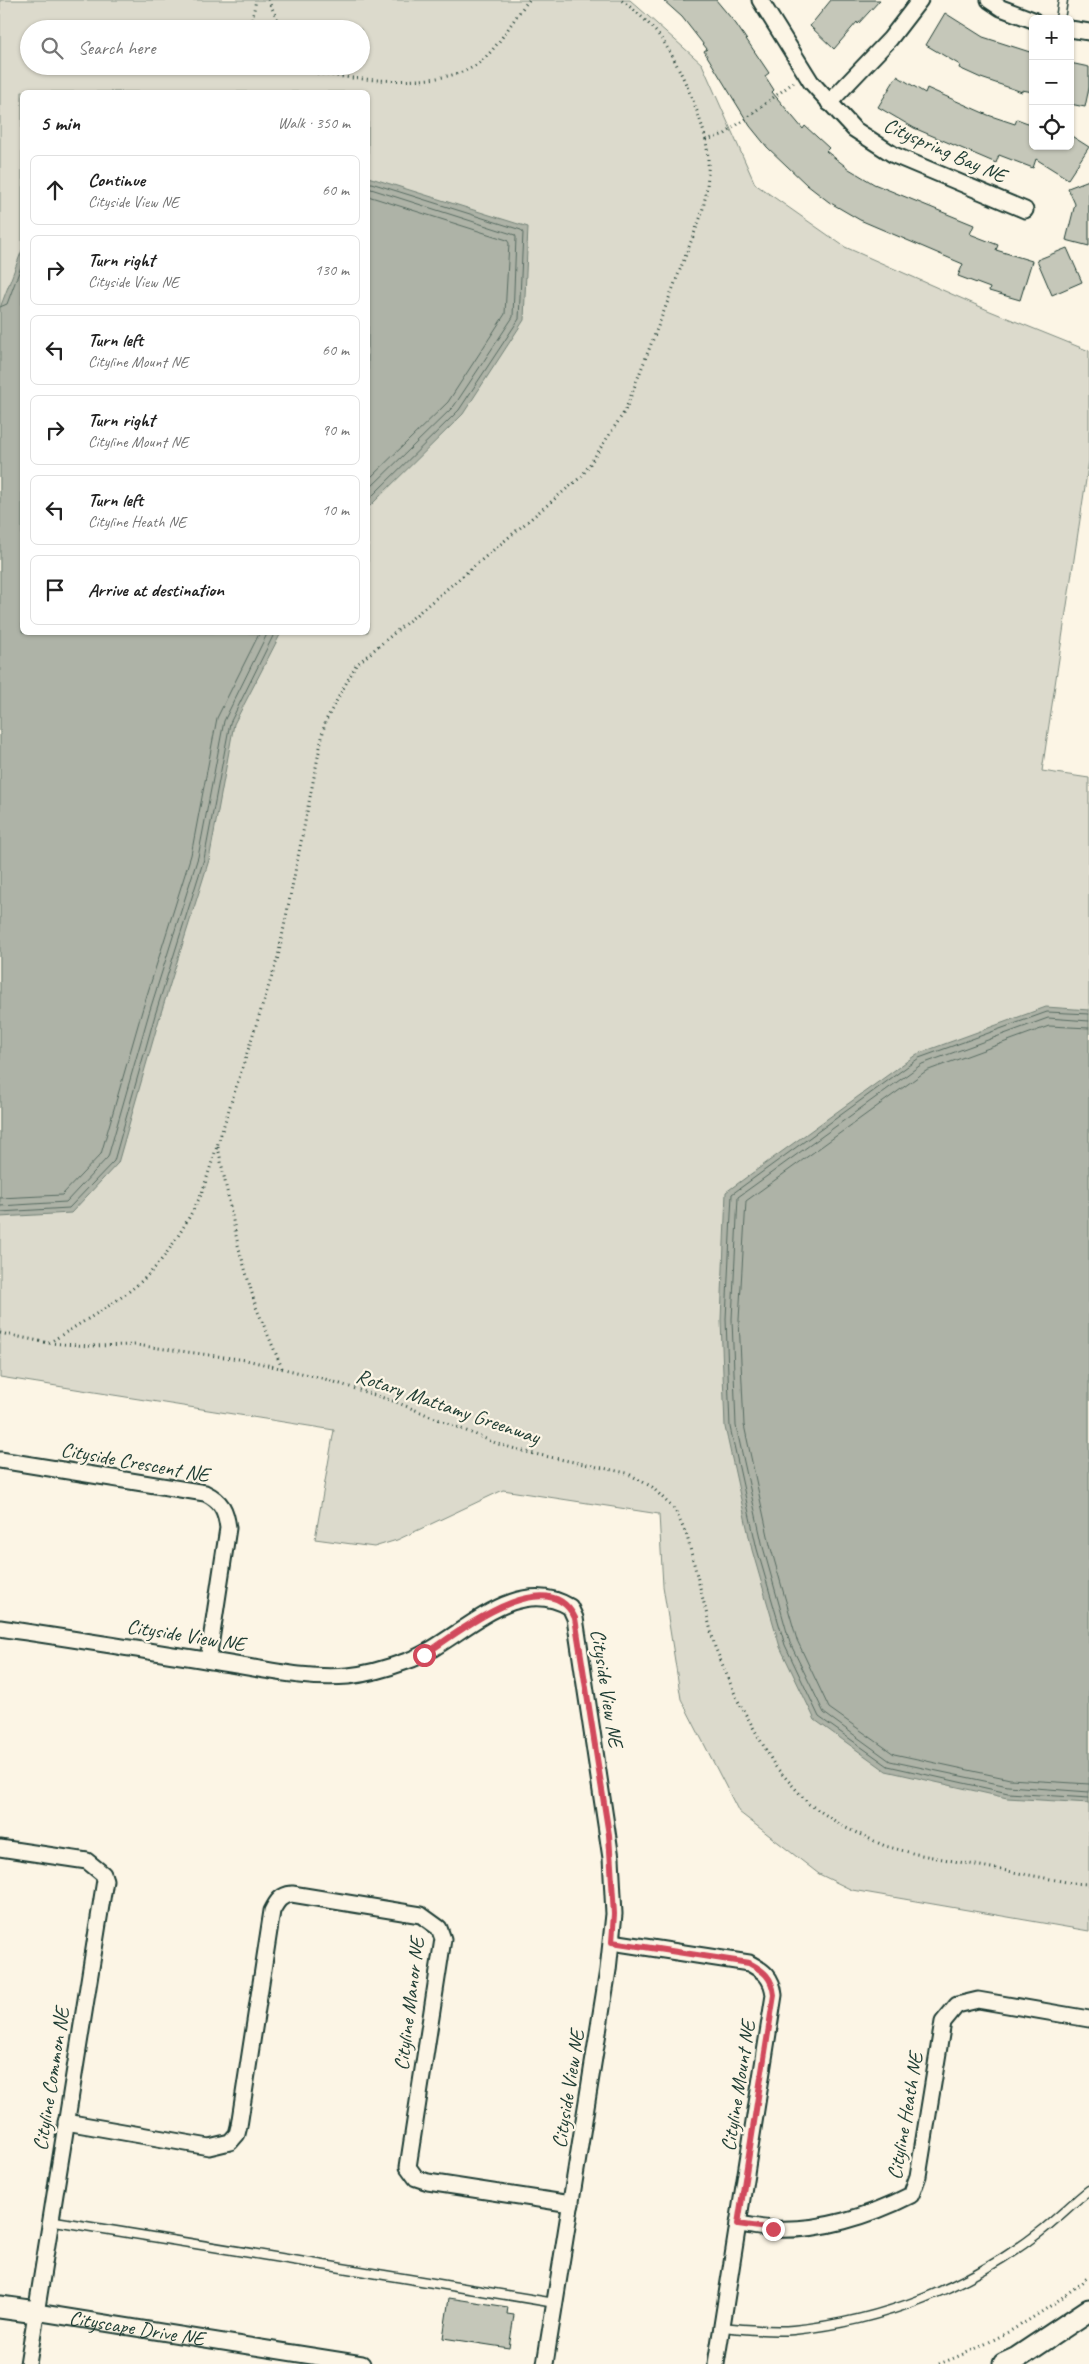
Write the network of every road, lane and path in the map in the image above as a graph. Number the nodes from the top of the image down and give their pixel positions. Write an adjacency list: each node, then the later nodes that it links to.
1 (256, 0): 11 (path)
2 (268, 0): 12 (path)
3 (529, 0): 16 (path)
4 (621, 0): 18 (path)
5 (760, 0): 15 (street, Cityspring Bay NE)
6 (920, 0): 17 (street)
7 (989, 0): 10 (street)
8 (1063, 0): 9 (lane)
9 (1061, 15)
10 (1029, 18)
11 (252, 20)
12 (278, 20)
13 (1074, 30): 14 (street)
14 (1089, 32)
15 (805, 74): 17 (street, Cityspring Bay NE); 18 (path)
16 (340, 75)
17 (828, 103): 19 (street, Cityspring Bay NE)
18 (706, 140): 20 (path)
19 (1025, 210)
20 (218, 1146): 22 (path); 23 (path)
21 (0, 1332): 22 (path, Rotary Mattamy Greenway)
22 (49, 1343): 23 (path, Rotary Mattamy Greenway)
23 (283, 1369): 28 (path, Rotary Mattamy Greenway)
24 (0, 1460): 26 (street, Cityside Crescent NE)
25 (0, 1628): 26 (street, Cityside View NE)
26 (208, 1660): 29 (street, Cityside View NE)
27 (0, 1848): 31 (street, Cityline Common NE)
28 (1089, 1884)
29 (612, 1942): 33 (street, Cityside View NE); 35 (street, Cityline Mount NE)
30 (1089, 2019): 35 (street, Cityline Heath NE)
31 (66, 2122): 33 (street, Cityline Manor NE); 34 (street, Cityline Common NE)
32 (1089, 2190): 41 (lane)
33 (571, 2204): 37 (street, Cityside View NE)
34 (49, 2220): 37 (lane); 40 (street, Cityline Common NE)
35 (738, 2224): 41 (street, Cityline Mount NE)
36 (1089, 2276): 47 (path)
37 (555, 2303): 45 (street, Cityside View NE)
38 (0, 2307): 40 (street, Cityscape Drive NE)
39 (1089, 2310): 42 (street)
40 (36, 2312): 43 (street, Cityline Common NE); 44 (street, Cityscape Drive NE)
41 (722, 2327): 46 (street, Cityline Mount NE)
42 (1014, 2362)
43 (28, 2364)
44 (362, 2364)
45 (545, 2364)
46 (716, 2364)
47 (939, 2364)

